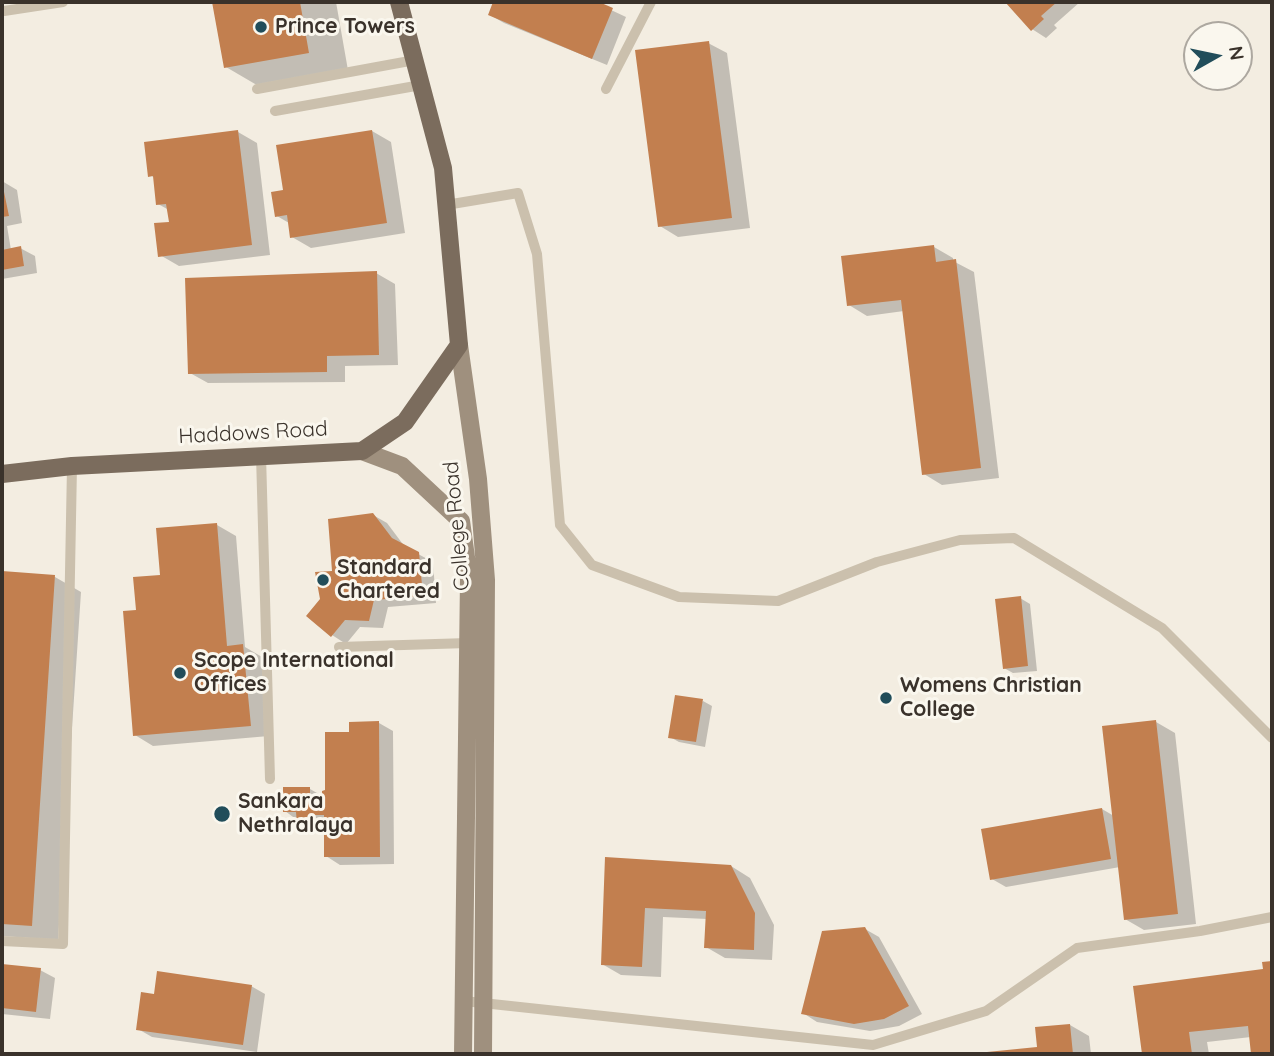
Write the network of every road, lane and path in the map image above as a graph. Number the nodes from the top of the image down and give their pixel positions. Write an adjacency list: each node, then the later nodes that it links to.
1 (63, 2): 4 (lane)
2 (399, 2): 5 (main road, College Road)
3 (652, 2): 8 (lane)
4 (4, 11)
5 (415, 60): 6 (main road, College Road); 7 (lane)
6 (421, 85): 9 (lane); 10 (main road, College Road)
7 (257, 89)
8 (606, 89)
9 (275, 111)
10 (446, 205): 11 (main road, College Road); 18 (lane)
11 (458, 345): 12 (main road); 23 (main road, College Road)
12 (362, 450): 13 (main road, Haddows Road); 16 (main road, College Road)
13 (261, 455): 14 (main road, Haddows Road); 19 (lane)
14 (72, 466): 15 (main road, Haddows Road); 21 (lane)
15 (2, 474)
16 (468, 643): 17 (lane); 22 (main road, College Road)
17 (339, 647)
18 (1272, 738)
19 (270, 779)
20 (1272, 917): 23 (lane)
21 (2, 941)
22 (464, 1001): 23 (lane); 24 (main road, College Road)
23 (483, 1002): 25 (main road, College Road)
24 (463, 1054)
25 (483, 1054)

